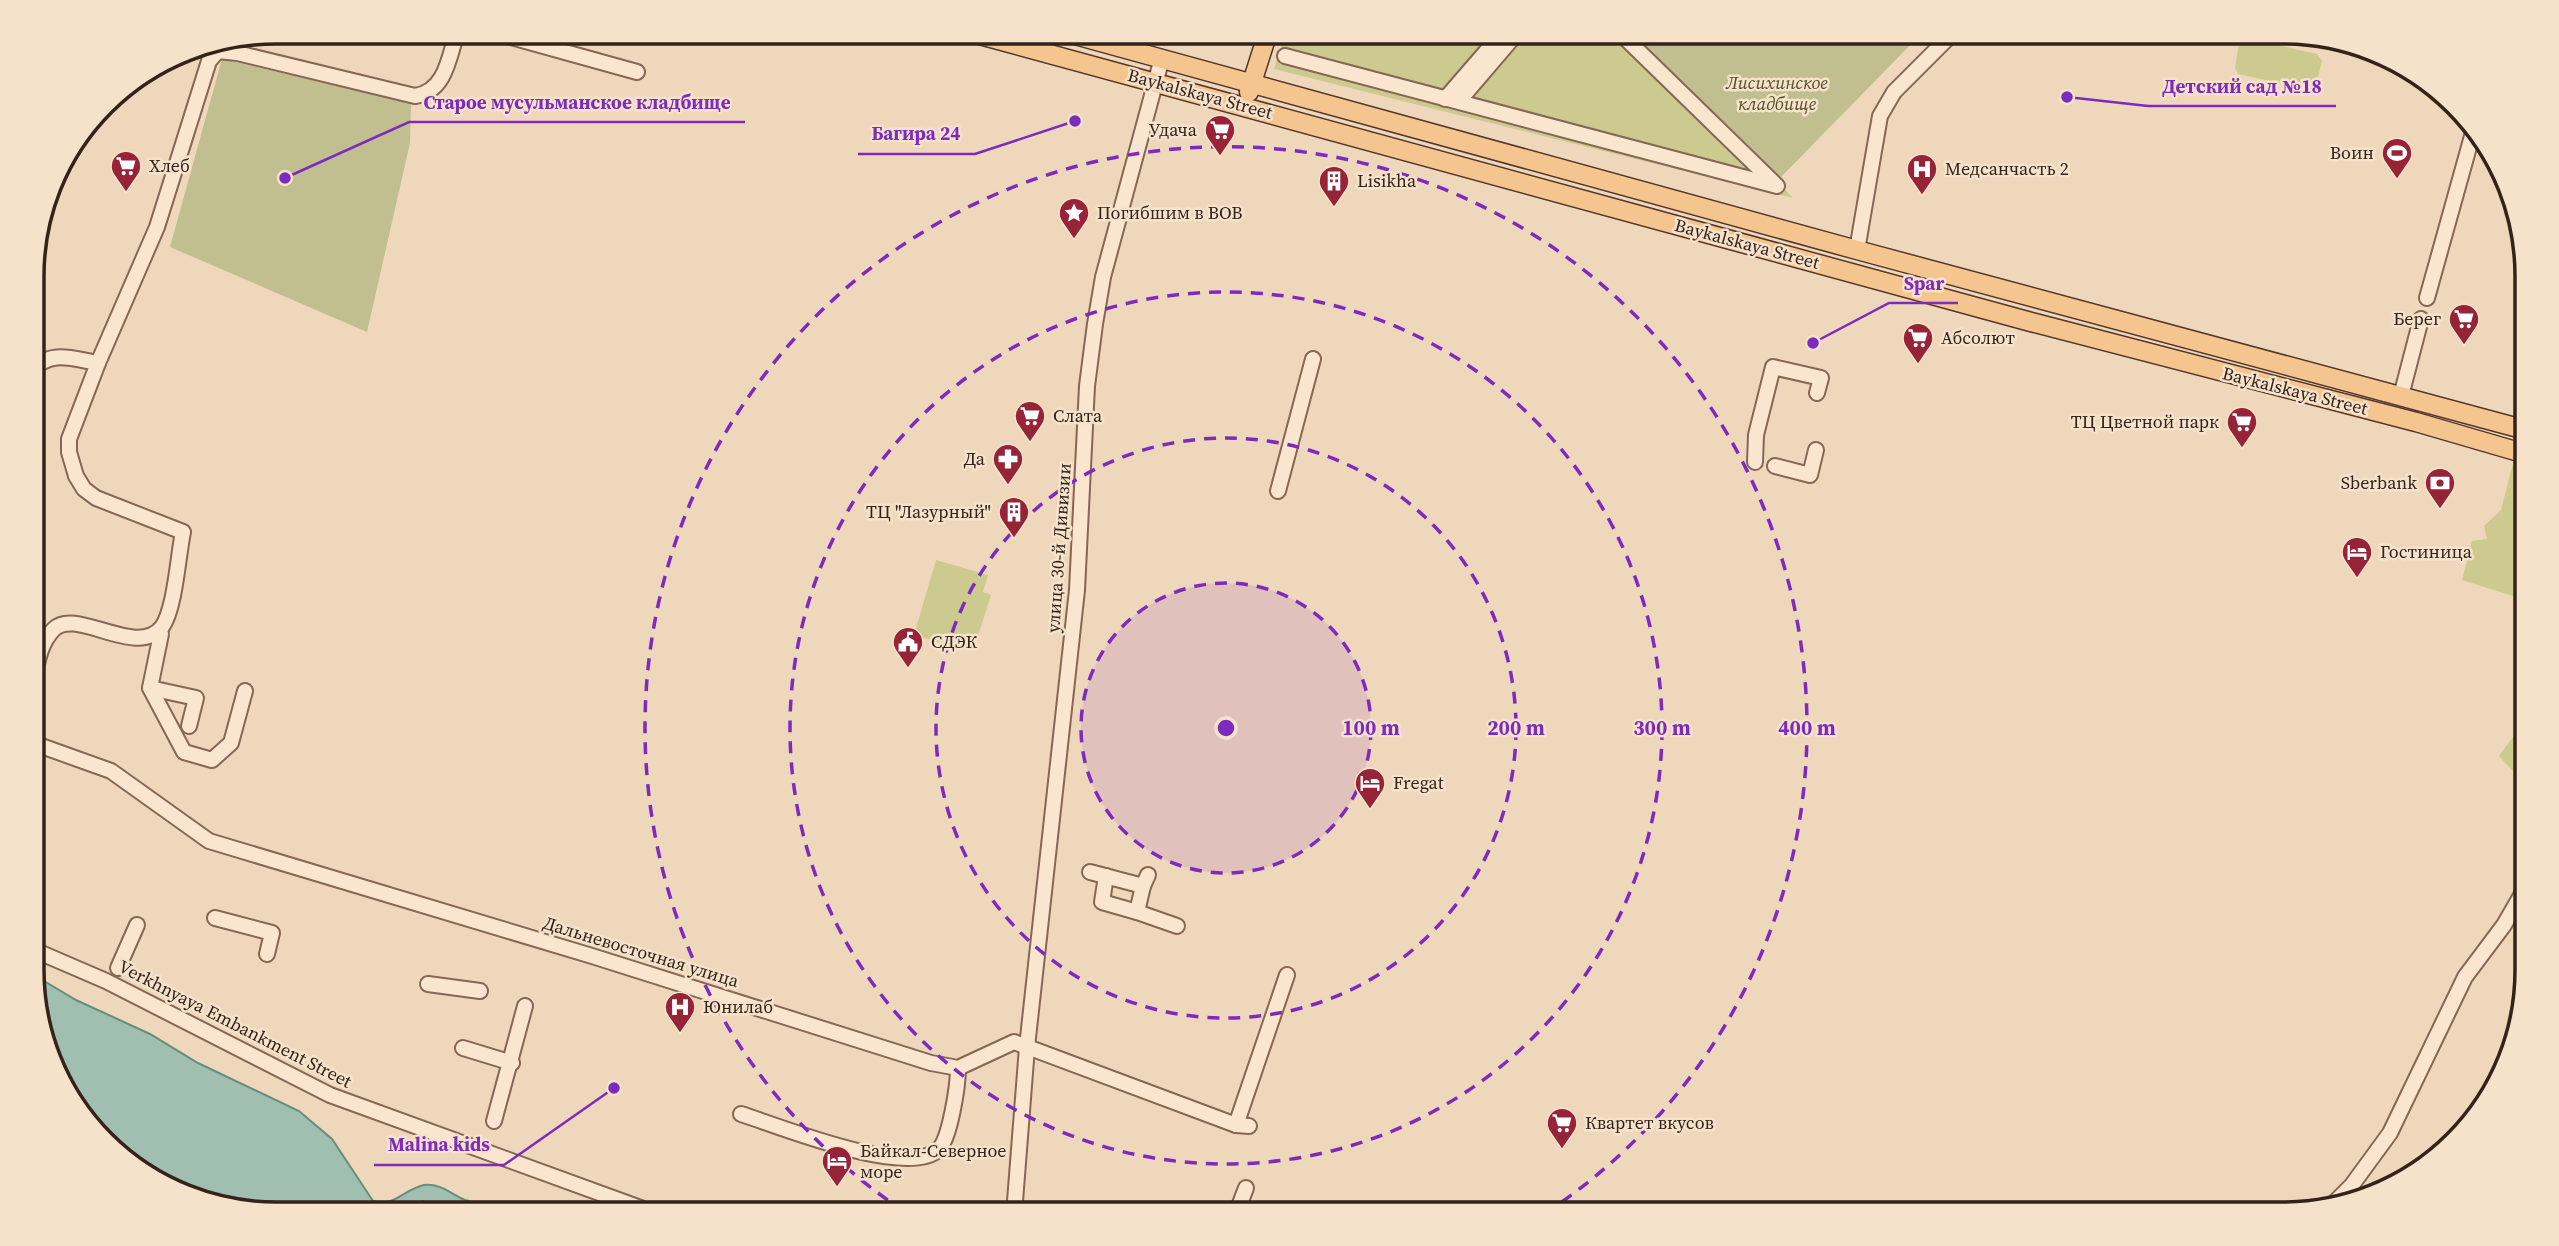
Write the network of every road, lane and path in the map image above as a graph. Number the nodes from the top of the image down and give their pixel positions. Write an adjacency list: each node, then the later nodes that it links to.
1 (453, 44): 10 (street)
2 (536, 44): 14 (street)
3 (1013, 44): 16 (main road, Baykalskaya Street)
4 (1109, 44): 13 (main road, Baykalskaya Street)
5 (1264, 44): 15 (main road)
6 (1494, 44): 17 (street)
7 (1506, 44): 17 (street)
8 (1631, 44): 17 (street)
9 (1942, 44): 20 (street)
10 (218, 51)
11 (218, 51): 25 (street)
12 (1285, 56): 17 (street)
13 (1162, 58): 15 (main road, Baykalskaya Street); 16 (street, улица 30-й Дивизии)
14 (637, 72)
15 (1252, 82): 18 (main road); 20 (main road, Baykalskaya Street)
16 (1156, 83): 18 (main road, Baykalskaya Street); 54 (street, улица 30-й Дивизии)
17 (1452, 100)
18 (1245, 106): 30 (main road, Baykalskaya Street)
19 (2470, 139): 21 (street)
20 (1857, 250): 27 (main road, Baykalskaya Street)
21 (2427, 298)
22 (2421, 319): 27 (street)
23 (1313, 359): 33 (street)
24 (44, 360): 25 (street)
25 (98, 363): 35 (street)
26 (1817, 393): 31 (street)
27 (2401, 396): 28 (main road, Baykalskaya Street)
28 (2515, 426)
29 (1816, 450): 32 (street)
30 (2515, 451)
31 (1755, 463)
32 (1775, 466)
33 (1278, 491)
34 (161, 634): 36 (street)
35 (44, 644)
36 (150, 688): 37 (street); 38 (street)
37 (245, 691)
38 (189, 726)
39 (44, 747): 57 (street, Дальневосточная улица)
40 (1090, 872): 41 (street)
41 (1106, 876): 43 (street); 43 (street)
42 (2515, 906): 61 (street)
43 (1137, 912): 46 (street)
44 (215, 918): 48 (street)
45 (137, 925): 49 (street)
46 (1177, 926)
47 (44, 954): 62 (street, Verkhnyaya Embankment Street)
48 (267, 954)
49 (118, 968)
50 (1287, 975): 54 (street)
51 (428, 984): 52 (street)
52 (480, 991)
53 (525, 1006): 56 (street)
54 (1027, 1047): 57 (street); 63 (street, улица 30-й Дивизии)
55 (463, 1048): 56 (street)
56 (511, 1063): 59 (street)
57 (958, 1068): 58 (street)
58 (741, 1114)
59 (494, 1121)
60 (1246, 1188): 64 (street)
61 (2343, 1194)
62 (624, 1202)
63 (1015, 1202)
64 (1241, 1202)

